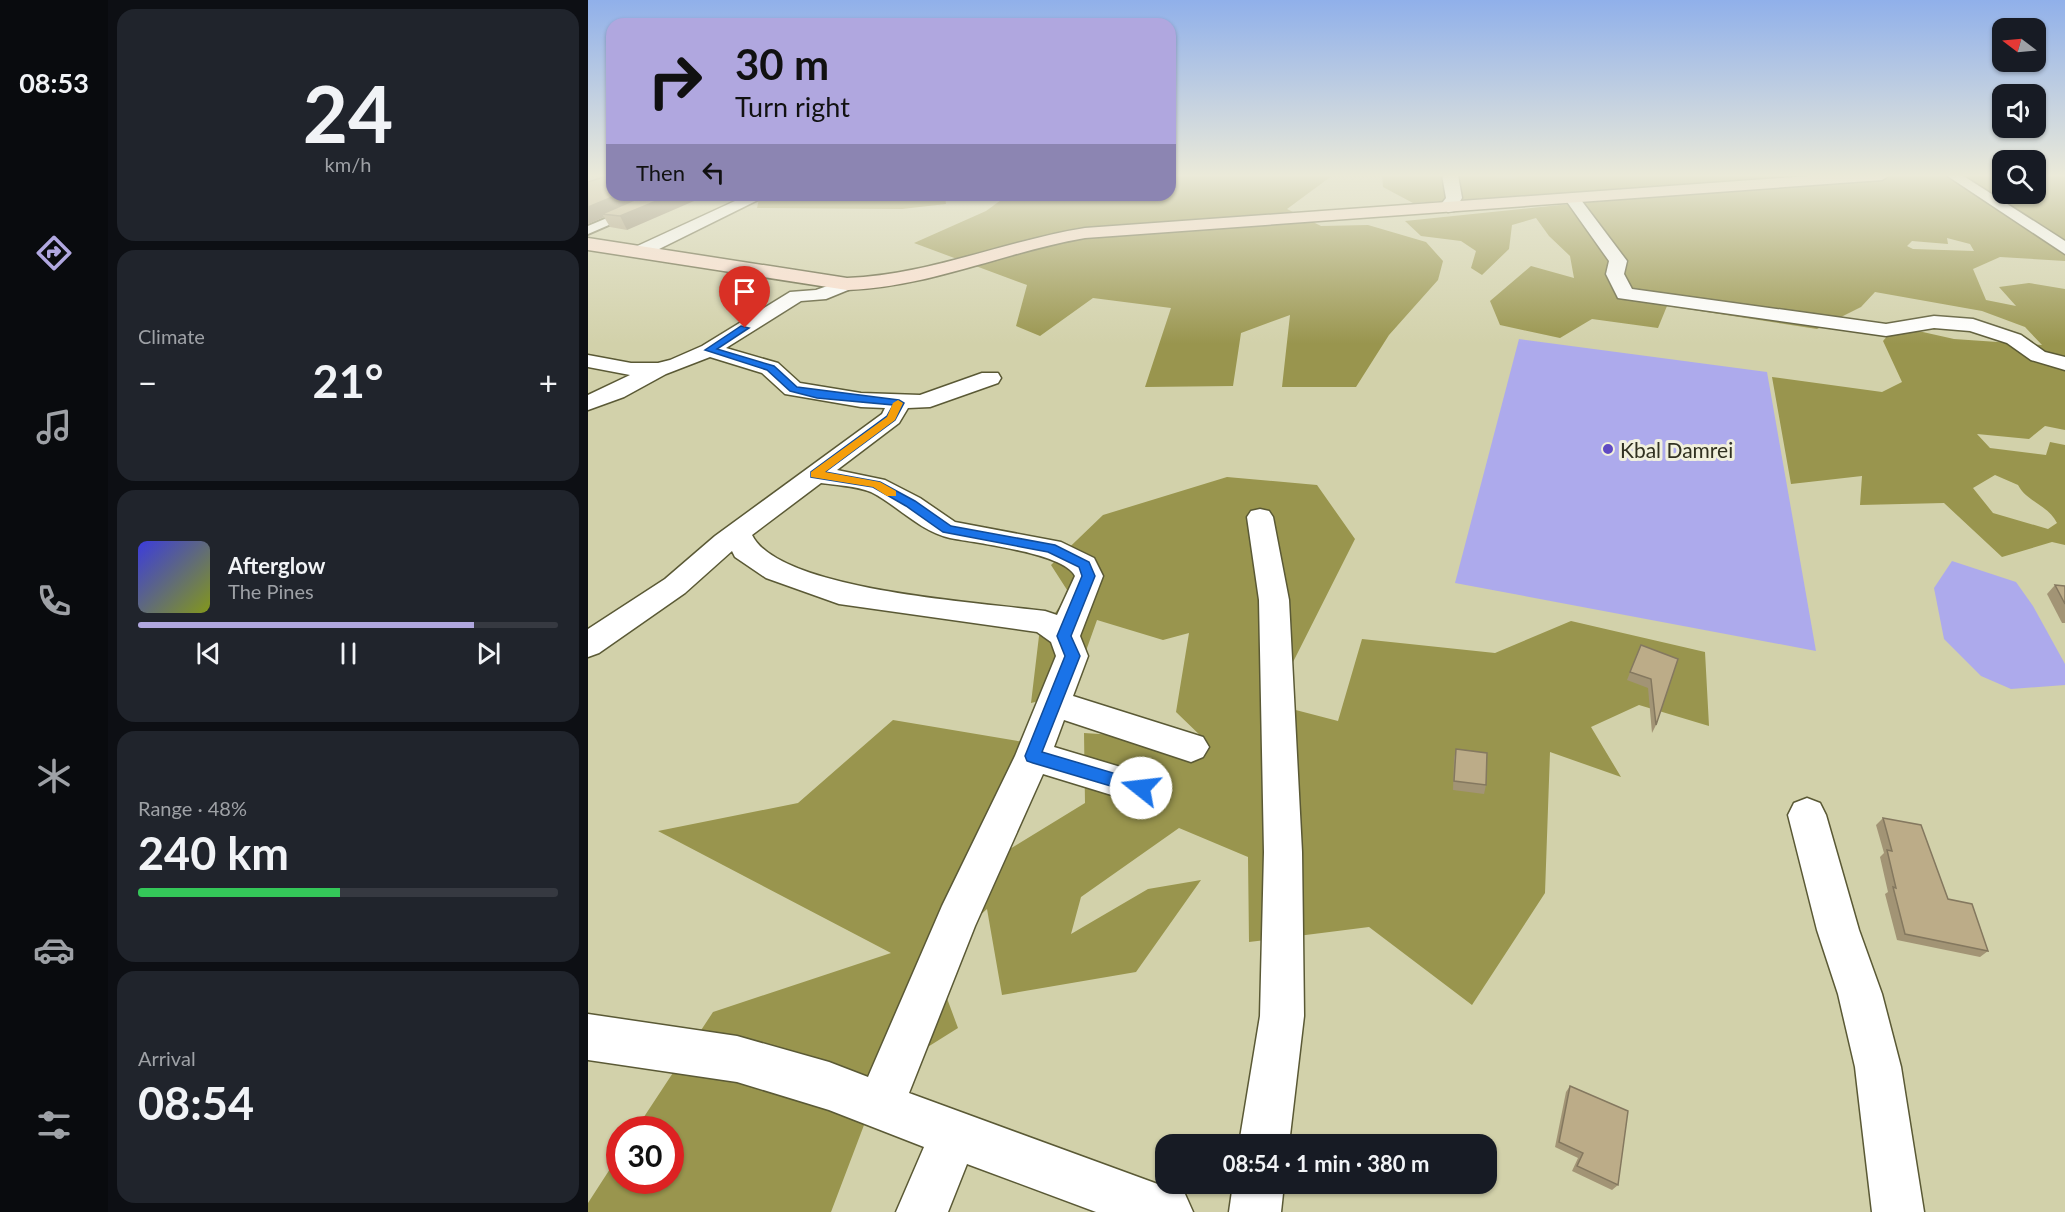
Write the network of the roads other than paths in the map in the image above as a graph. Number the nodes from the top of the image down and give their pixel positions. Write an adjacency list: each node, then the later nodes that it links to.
1 (682, 232): 7 (street)
2 (1105, 232): 8 (main road)
3 (1597, 232): 11 (street)
4 (2039, 232): 6 (street)
5 (588, 244): 7 (main road)
6 (2065, 249)
7 (639, 252): 8 (main road)
8 (847, 284): 9 (street)
9 (710, 350): 12 (street); 15 (street)
10 (588, 361): 12 (street)
11 (2065, 364)
12 (658, 369): 14 (street)
13 (990, 378): 15 (street)
14 (588, 403)
15 (899, 403): 16 (street)
16 (815, 474): 18 (street); 19 (street)
17 (1260, 518): 28 (street)
18 (737, 533): 19 (street); 20 (street)
19 (1064, 636): 21 (street)
20 (588, 645)
21 (1054, 704): 22 (street); 23 (street)
22 (1191, 747)
23 (1033, 756): 24 (street); 27 (street)
24 (1141, 788)
25 (1807, 815): 34 (street)
26 (588, 1037): 27 (street)
27 (880, 1105): 29 (street)
28 (1265, 1134)
29 (954, 1135): 31 (street); 32 (street)
30 (1258, 1194): 33 (street)
31 (922, 1212)
32 (1167, 1212)
33 (1255, 1212)
34 (1898, 1212)

